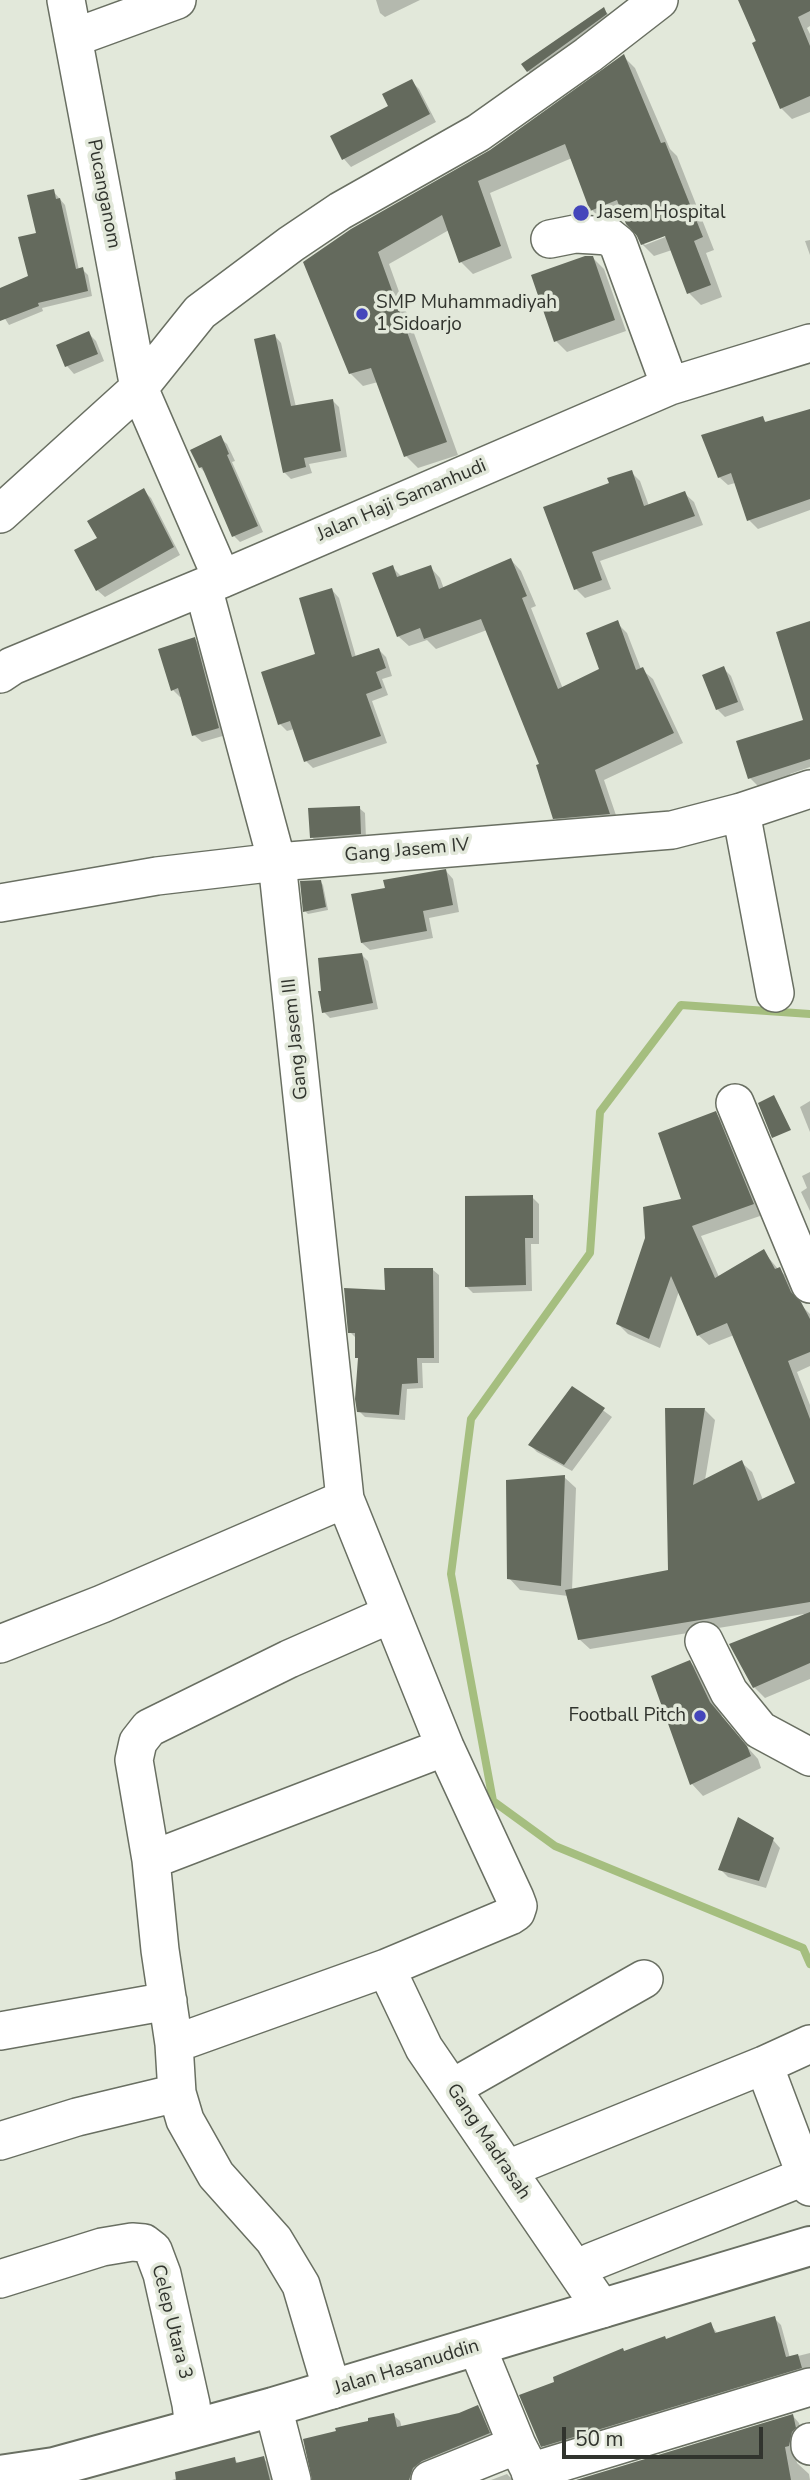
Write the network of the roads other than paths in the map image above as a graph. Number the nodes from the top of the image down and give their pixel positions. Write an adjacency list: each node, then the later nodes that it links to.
1 (66, 0): 4 (street, Pucanganom)
2 (177, 0): 4 (street)
3 (659, 0): 8 (street)
4 (74, 38): 8 (street, Pucanganom)
5 (550, 239): 7 (street)
6 (810, 343): 7 (street, Jalan Haji Samanhudi)
7 (670, 387): 10 (street, Jalan Haji Samanhudi)
8 (139, 388): 9 (street); 10 (street, Pucanganom)
9 (0, 514)
10 (212, 583): 11 (street, Jalan Haji Samanhudi); 14 (street, Gang Jasem III)
11 (4, 662)
12 (810, 789): 13 (street, Gang Jasem IV)
13 (741, 812): 14 (street, Gang Jasem IV); 16 (street)
14 (277, 862): 15 (street, Gang Jasem IV); 19 (street, Gang Jasem III)
15 (0, 903)
16 (775, 993)
17 (735, 1103): 18 (street)
18 (810, 1284)
19 (345, 1499): 20 (street, Gang Jasem III); 22 (street)
20 (391, 1614): 23 (street, Gang Jasem III); 25 (street)
21 (704, 1641): 24 (street)
22 (0, 1644)
23 (445, 1747): 25 (street); 26 (street, Gang Jasem III)
24 (810, 1757)
25 (151, 1860): 28 (street)
26 (386, 1968): 30 (street); 33 (street, Gang Madrasah)
27 (644, 1979): 33 (street)
28 (168, 2001): 29 (street); 30 (street)
29 (0, 2031)
30 (174, 2044): 34 (street)
31 (810, 2044): 32 (street)
32 (764, 2065): 36 (street); 37 (street)
33 (452, 2088): 36 (street, Gang Madrasah)
34 (177, 2093): 35 (street); 44 (street)
35 (0, 2141)
36 (508, 2169): 39 (street, Gang Madrasah)
37 (808, 2181): 39 (street)
38 (810, 2246): 41 (main road, Jalan Hasanuddin)
39 (577, 2272): 41 (street, Gang Madrasah)
40 (0, 2278): 46 (street, Celep Utara 3)
41 (602, 2309): 42 (main road, Jalan Hasanuddin)
42 (477, 2347): 44 (main road, Jalan Hasanuddin); 47 (street)
43 (810, 2387): 47 (street)
44 (332, 2390): 45 (main road, Jalan Hasanuddin)
45 (273, 2407): 46 (main road, Jalan Hasanuddin); 49 (street)
46 (194, 2428): 48 (main road, Jalan Hasanuddin)
47 (527, 2466): 50 (street)
48 (0, 2475)
49 (292, 2480)
50 (430, 2480)

